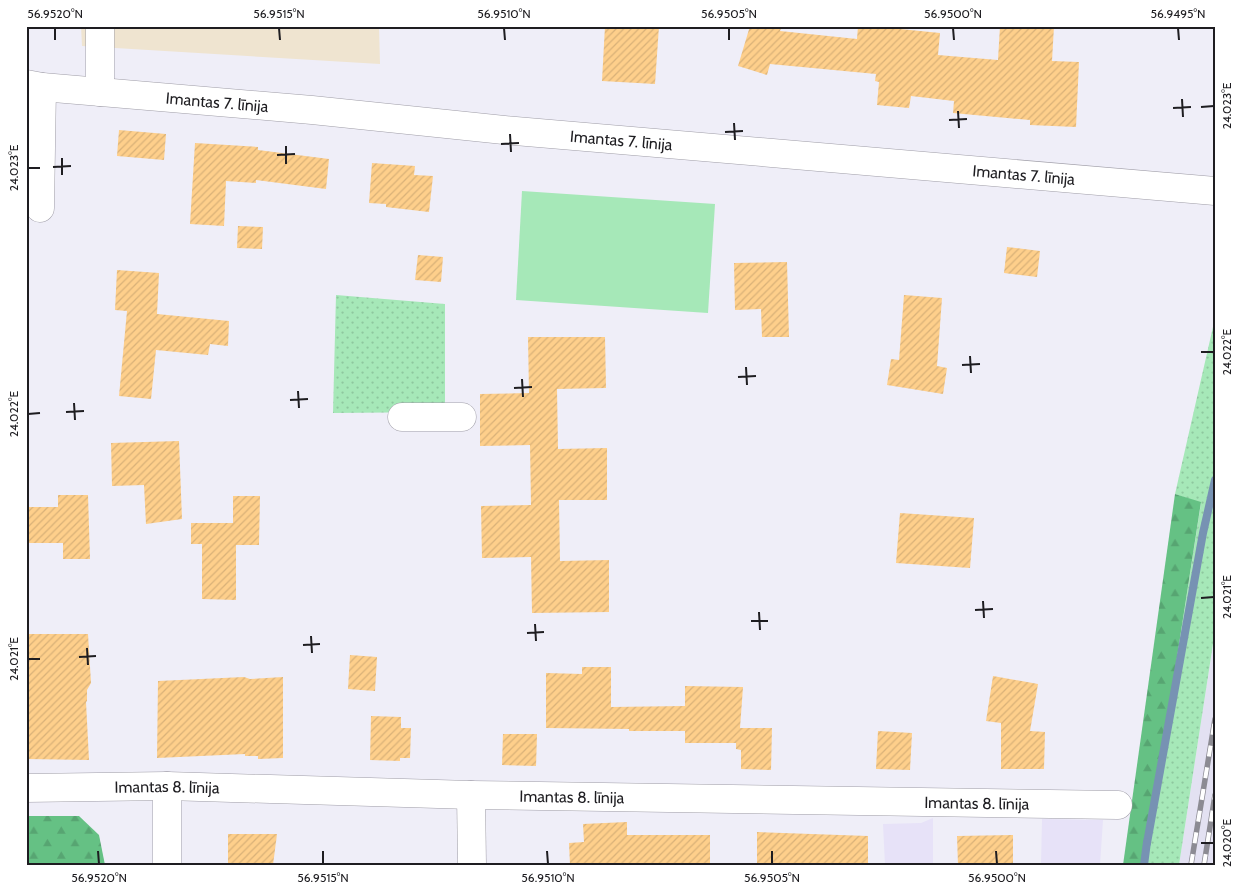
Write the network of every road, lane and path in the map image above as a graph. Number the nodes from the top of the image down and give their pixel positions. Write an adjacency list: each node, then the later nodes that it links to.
1 (100, 26): 3 (street)
2 (34, 85): 3 (street, Imantas 7. līnija); 5 (street)
3 (100, 92): 4 (street, Imantas 7. līnija)
4 (1215, 191)
5 (40, 208)
6 (402, 417): 7 (street)
7 (462, 417)
8 (167, 786): 9 (street, Imantas 8. līnija); 10 (street, Imantas 8. līnija); 12 (street)
9 (26, 788)
10 (472, 795): 11 (street, Imantas 8. līnija); 13 (street)
11 (1118, 805)
12 (167, 865)
13 (472, 865)

